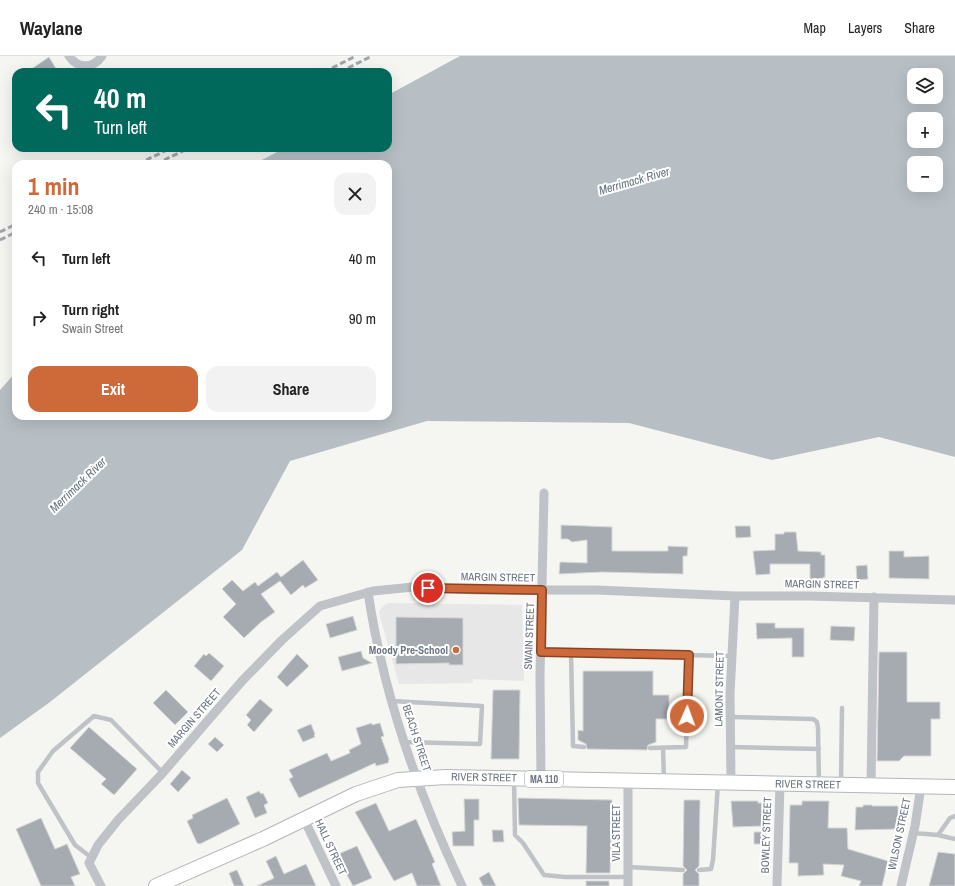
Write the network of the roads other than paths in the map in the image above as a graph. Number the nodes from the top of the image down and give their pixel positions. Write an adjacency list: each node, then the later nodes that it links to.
1 (69, 56): 2 (street)
2 (102, 56)
3 (544, 493): 4 (street, SWAIN STREET)
4 (542, 590): 5 (street, MARGIN STREET); 6 (street, MARGIN STREET); 9 (street, SWAIN STREET)
5 (368, 592): 13 (street, BEACH STREET); 22 (street, MARGIN STREET)
6 (735, 596): 7 (street, MARGIN STREET); 12 (street, LAMONT STREET)
7 (874, 597): 8 (street, MARGIN STREET); 32 (street)
8 (955, 600)
9 (541, 652): 10 (lane); 25 (street, SWAIN STREET)
10 (571, 652): 11 (lane); 17 (lane)
11 (689, 655): 12 (lane); 20 (lane)
12 (732, 656): 15 (street, LAMONT STREET)
13 (392, 701): 16 (street, BEACH STREET); 16 (lane)
14 (842, 708): 31 (lane)
15 (730, 717): 18 (street, LAMONT STREET); 21 (lane)
16 (404, 742): 24 (street, BEACH STREET)
17 (584, 746)
18 (730, 747): 21 (lane); 28 (street, LAMONT STREET)
19 (650, 748): 20 (lane)
20 (663, 748): 27 (lane)
21 (819, 749): 30 (lane)
22 (163, 773): 40 (street, MARGIN STREET); 40 (lane)
23 (514, 778): 24 (main road, RIVER STREET / MA 110); 25 (main road, RIVER STREET / MA 110); 44 (lane)
24 (418, 779): 36 (main road, RIVER STREET / MA 110); 48 (street, BEACH STREET)
25 (541, 779): 26 (main road, RIVER STREET / MA 110)
26 (628, 780): 27 (main road, RIVER STREET / MA 110); 41 (street, VILA STREET)
27 (664, 780): 28 (main road, RIVER STREET / MA 110)
28 (724, 782): 29 (main road, RIVER STREET / MA 110); 43 (lane)
29 (780, 784): 30 (main road, RIVER STREET / MA 110); 49 (street, BOWLEY STREET)
30 (819, 784): 31 (main road, RIVER STREET / MA 110)
31 (841, 784): 32 (main road, RIVER STREET / MA 110)
32 (871, 785): 33 (main road, RIVER STREET / MA 110)
33 (921, 786): 34 (main road, RIVER STREET / MA 110); 37 (street, WILSON STREET)
34 (955, 787)
35 (955, 816): 38 (lane)
36 (304, 819): 46 (main road, RIVER STREET / MA 110); 47 (street, HALL STREET)
37 (913, 833): 38 (lane); 50 (street, WILSON STREET)
38 (938, 835): 39 (lane)
39 (955, 839)
40 (92, 858): 45 (street)
41 (628, 867): 42 (lane); 44 (street, VILA STREET)
42 (683, 870)
43 (699, 870)
44 (628, 882)
45 (101, 886)
46 (156, 886)
47 (336, 886)
48 (462, 886)
49 (777, 886)
50 (901, 886)

